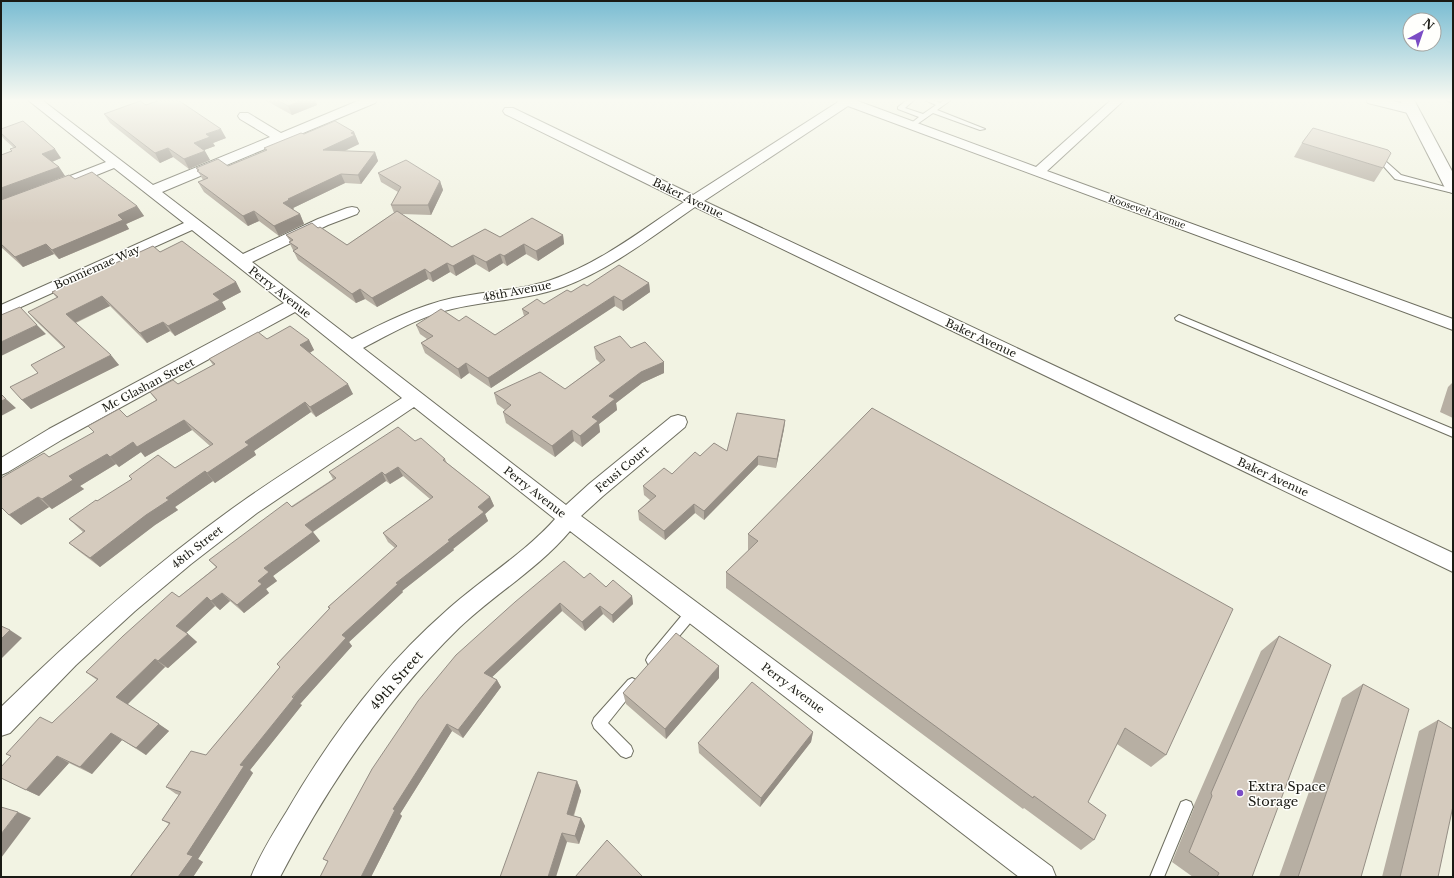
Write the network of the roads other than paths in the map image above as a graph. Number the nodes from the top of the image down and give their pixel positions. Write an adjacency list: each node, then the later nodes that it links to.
1 (87, 141): 9 (street, Perry Avenue)
2 (273, 141): 13 (street)
3 (570, 141): 16 (street, Baker Avenue)
4 (785, 141): 16 (street)
5 (952, 141): 10 (street, Roosevelt Avenue)
6 (1072, 141): 10 (street)
7 (1430, 141): 11 (main road)
8 (1366, 155): 14 (lane)
9 (116, 163): 13 (street, Perry Avenue); 15 (street)
10 (1038, 172): 23 (street, Roosevelt Avenue)
11 (1448, 172): 12 (main road)
12 (1453, 188)
13 (152, 190): 18 (street, Perry Avenue)
14 (1453, 191)
15 (37, 193)
16 (694, 202): 24 (street, 48th Avenue); 30 (street, Baker Avenue)
17 (352, 211): 19 (street)
18 (194, 224): 19 (street, Perry Avenue); 21 (street, Bonniemae Way)
19 (241, 261): 20 (street, Perry Avenue)
20 (296, 304): 24 (street, Perry Avenue); 28 (street, Mc Glashan Street)
21 (1, 311)
22 (1180, 318): 27 (lane)
23 (1453, 325)
24 (351, 347): 25 (street, Perry Avenue)
25 (415, 398): 29 (street, Perry Avenue); 32 (street, 48th Street)
26 (678, 422): 29 (street, Feusi Court)
27 (1453, 433)
28 (1, 467)
29 (568, 518): 31 (street, Perry Avenue); 35 (street, 49th Street)
30 (1453, 563)
31 (692, 612): 33 (lane); 36 (street, Perry Avenue)
32 (1, 724)
33 (626, 751)
34 (1186, 807): 37 (lane)
35 (265, 877)
36 (1042, 877)
37 (1157, 877)

